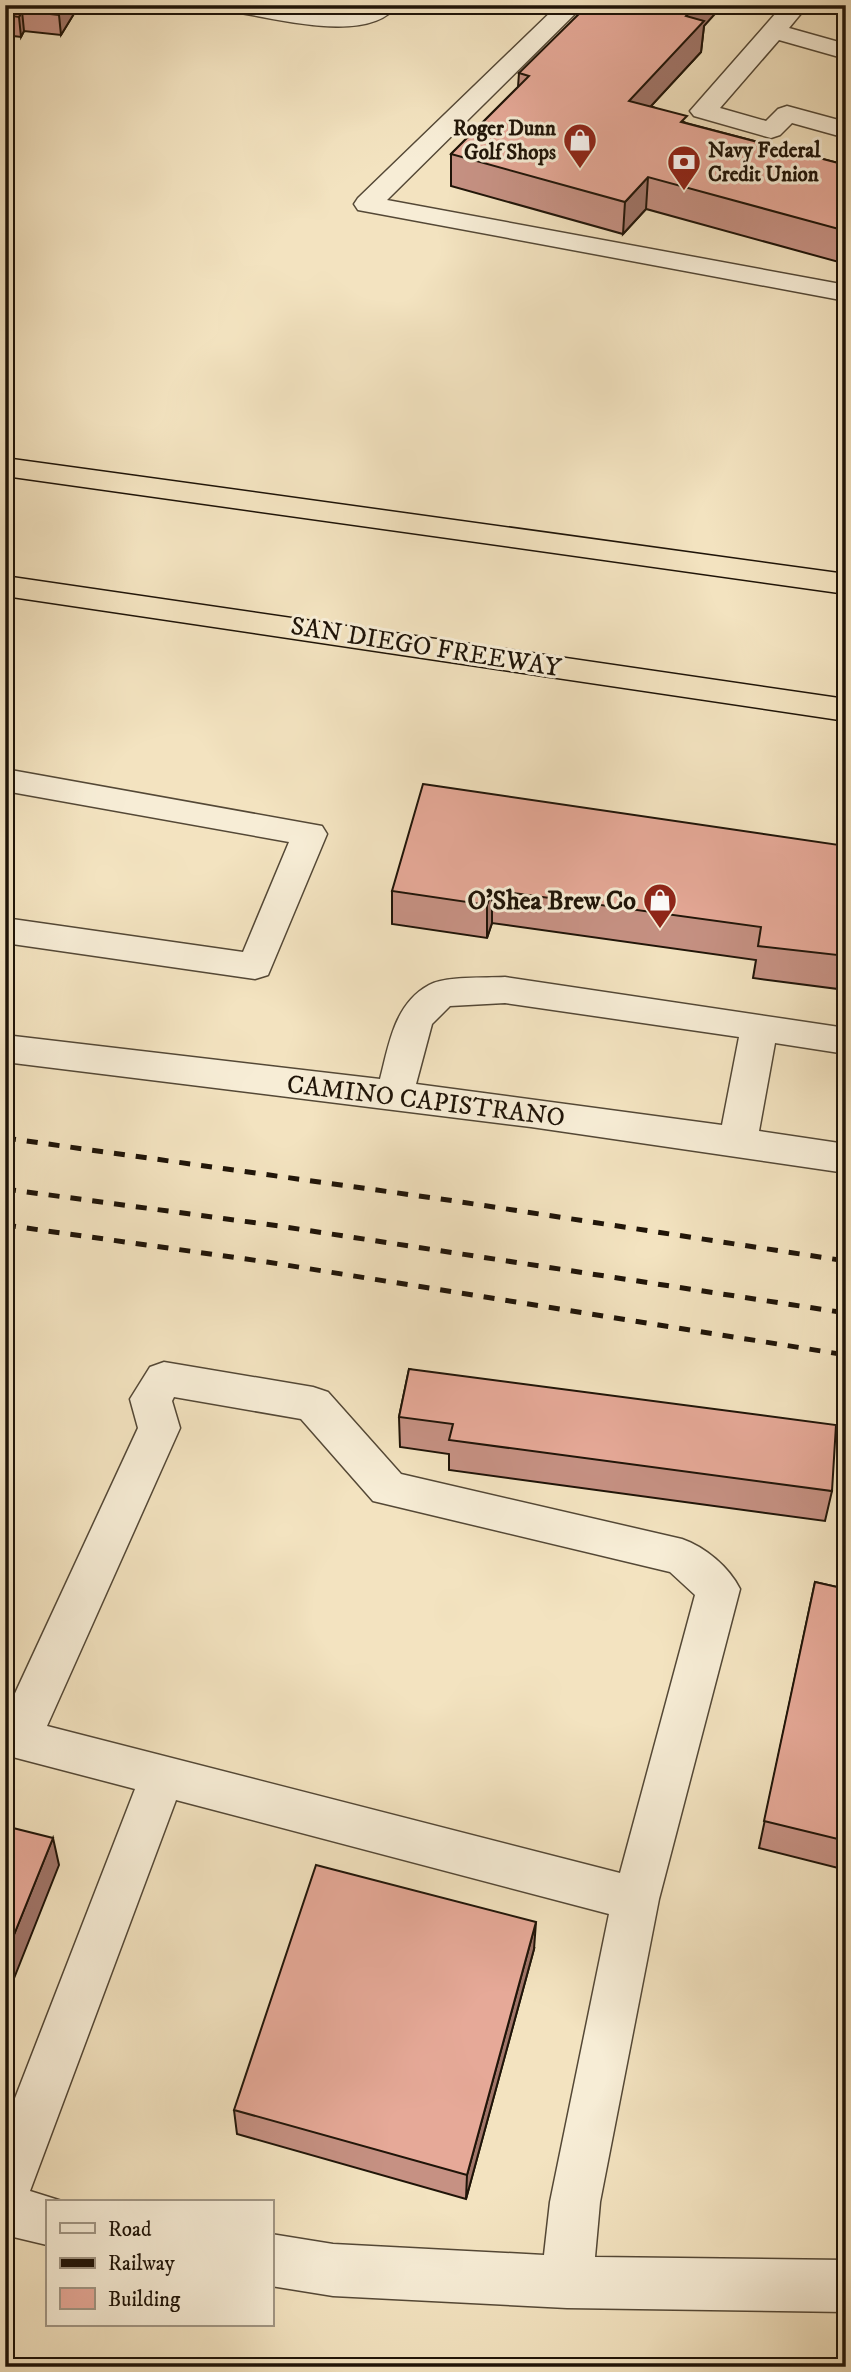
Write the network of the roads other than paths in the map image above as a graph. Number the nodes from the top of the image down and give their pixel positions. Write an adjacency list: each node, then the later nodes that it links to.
1 (235, 5): 2 (street)
2 (385, 5)
3 (572, 5): 8 (street)
4 (796, 5): 5 (street)
5 (774, 31): 6 (street); 7 (street)
6 (845, 50)
7 (846, 130)
8 (846, 293)
9 (13, 468): 10 (highway)
10 (846, 584)
11 (5, 586): 12 (highway, SAN DIEGO FREEWAY)
12 (846, 710)
13 (5, 780): 14 (street)
14 (5, 930)
15 (759, 1027): 16 (street); 18 (street); 19 (street)
16 (846, 1041)
17 (5, 1048): 18 (street, CAMINO CAPISTRANO)
18 (394, 1096): 19 (street, CAMINO CAPISTRANO)
19 (738, 1142): 20 (street, CAMINO CAPISTRANO)
20 (846, 1159)
21 (12, 1737): 22 (street); 23 (street)
22 (162, 1778): 23 (street); 24 (street)
23 (636, 1899): 28 (street)
24 (5, 2190)
25 (5, 2210): 26 (street)
26 (46, 2220)
27 (273, 2260): 28 (street)
28 (567, 2282): 29 (street)
29 (846, 2286)

